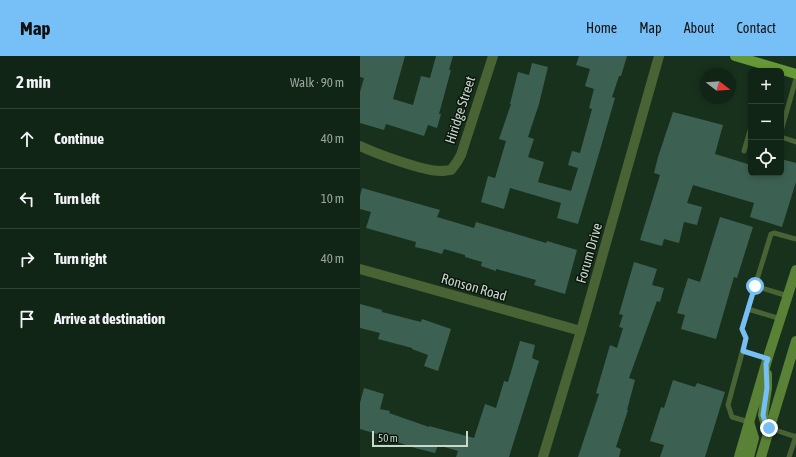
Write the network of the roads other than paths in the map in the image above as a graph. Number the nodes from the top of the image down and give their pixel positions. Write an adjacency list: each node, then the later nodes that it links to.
1 (493, 56): 12 (street, Hiridge Street)
2 (659, 56): 21 (street, Forum Drive)
3 (735, 56): 4 (main road)
4 (765, 68)
5 (784, 72): 6 (main road)
6 (796, 74)
7 (796, 79): 8 (lane)
8 (784, 121)
9 (748, 137): 13 (lane)
10 (784, 138): 11 (lane)
11 (796, 142)
12 (360, 146)
13 (744, 151)
14 (796, 239): 17 (lane)
15 (360, 269): 21 (street, Ronson Road)
16 (796, 270): 18 (main road)
17 (755, 286): 18 (lane); 19 (lane)
18 (792, 290): 20 (main road)
19 (748, 309): 20 (lane); 23 (lane)
20 (780, 319): 24 (main road)
21 (581, 332): 28 (street, Forum Drive)
22 (796, 341): 26 (main road)
23 (743, 351): 24 (lane); 25 (lane)
24 (767, 361): 25 (main road); 26 (main road)
25 (749, 422): 29 (main road); 30 (main road)
26 (769, 428): 27 (lane); 31 (main road)
27 (796, 437): 32 (lane)
28 (543, 457)
29 (739, 457)
30 (749, 457)
31 (761, 457)
32 (789, 457)

